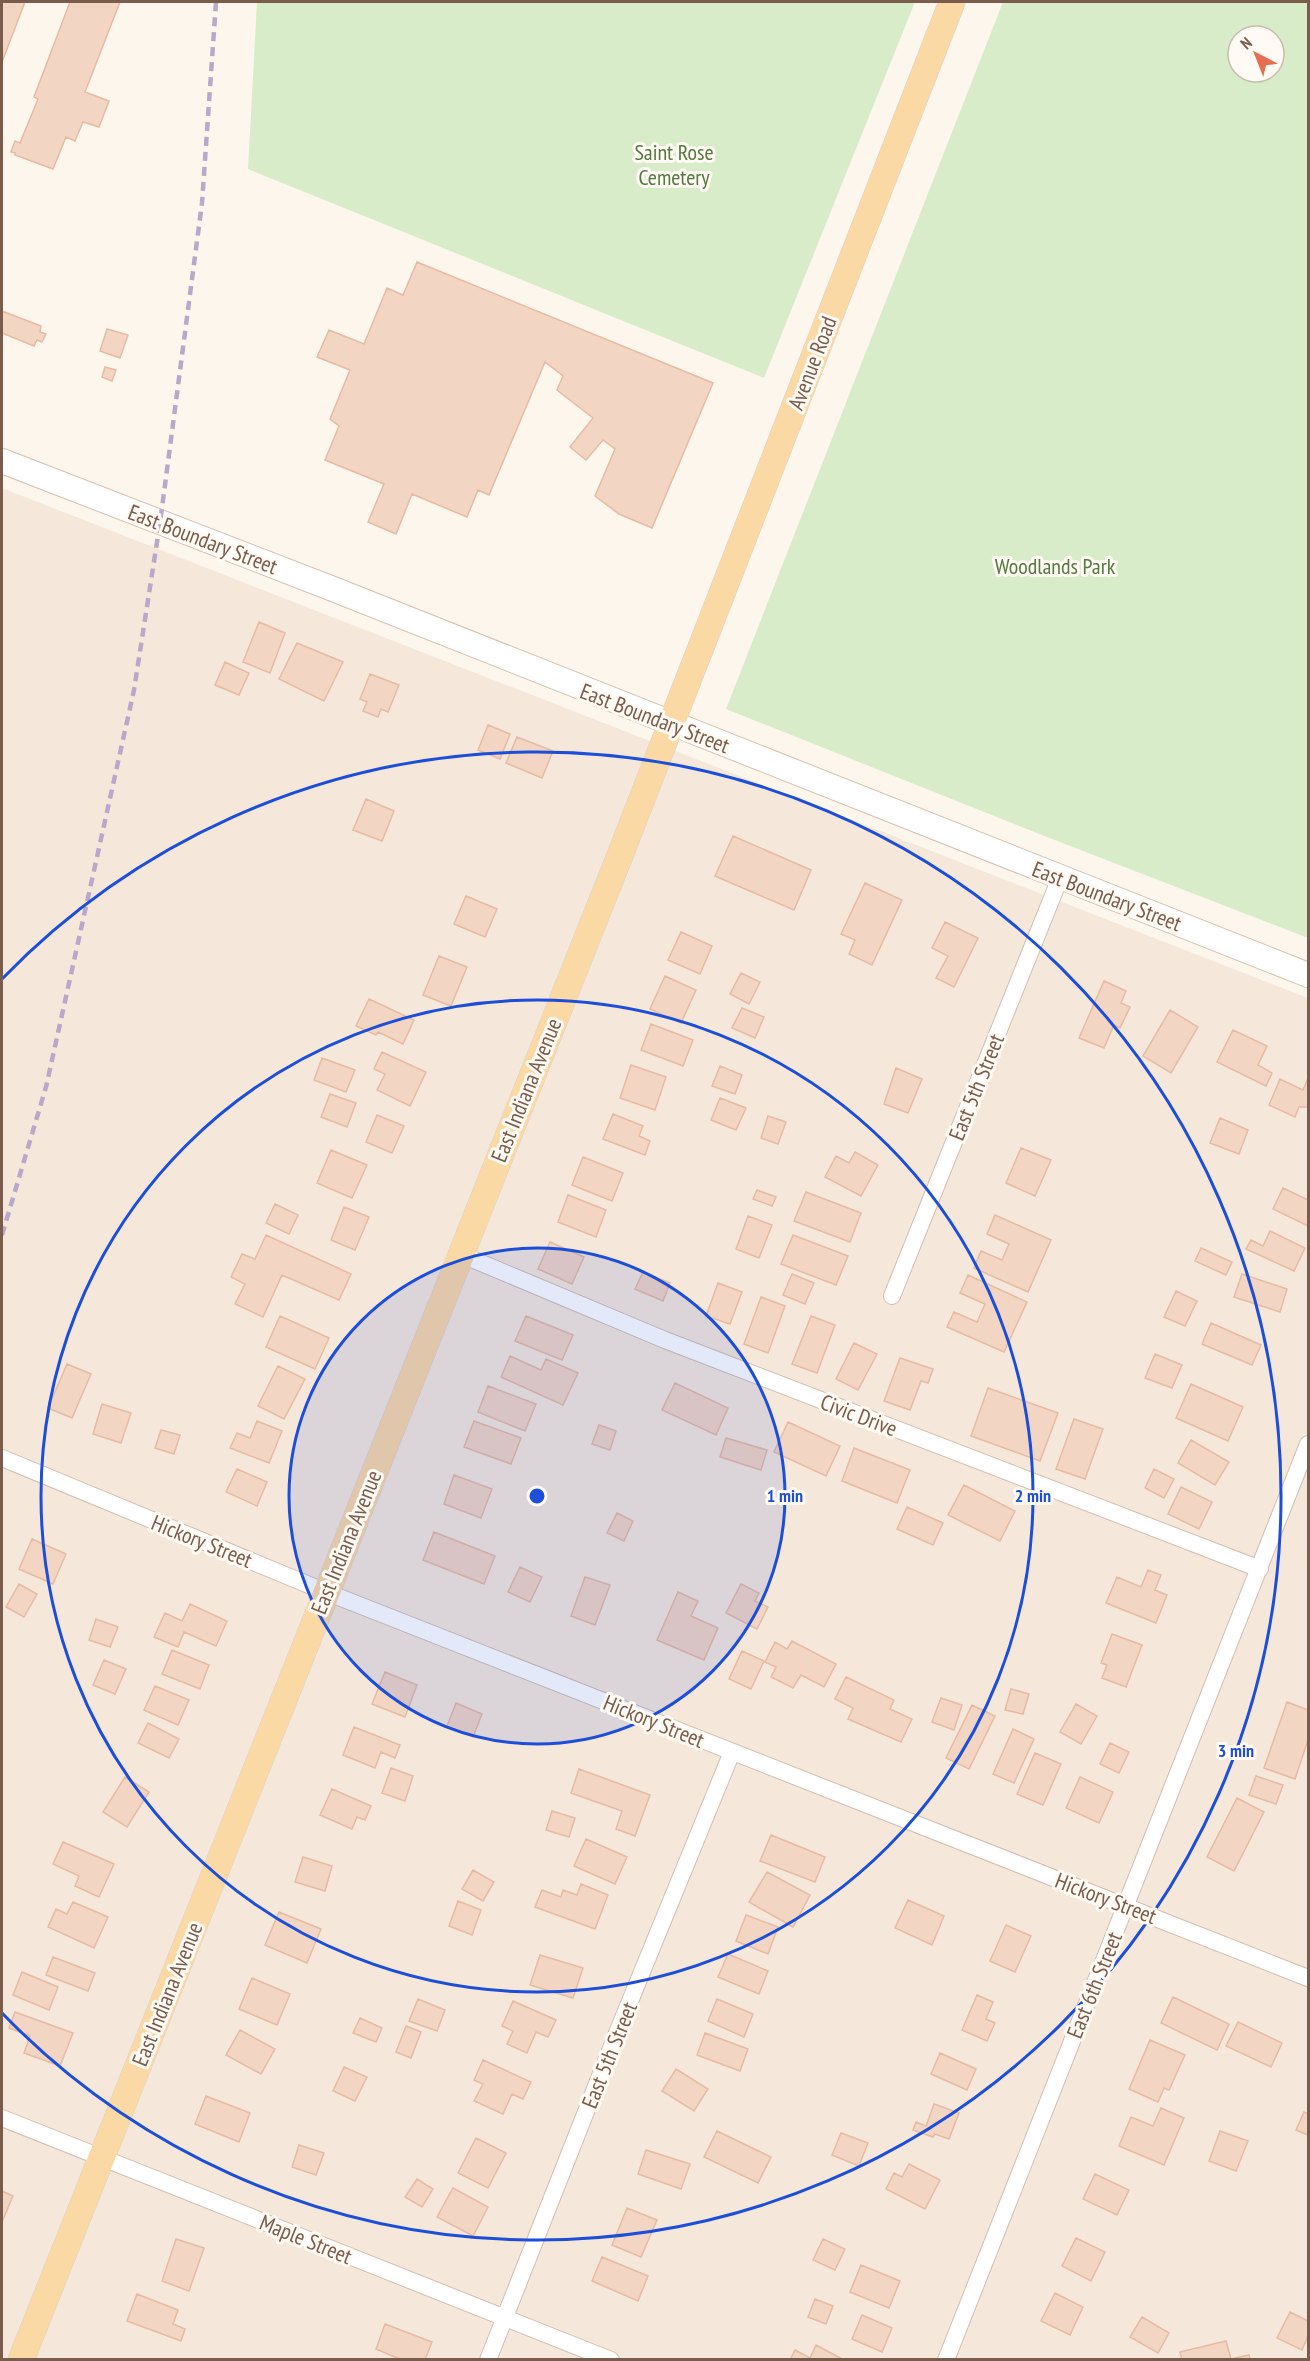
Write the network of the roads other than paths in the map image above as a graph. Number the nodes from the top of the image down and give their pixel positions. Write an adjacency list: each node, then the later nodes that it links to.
1 (952, 2): 3 (main road, Avenue Road)
2 (2, 461): 3 (street, East Boundary Street)
3 (670, 724): 4 (street, East Boundary Street); 6 (main road, East Indiana Avenue)
4 (1060, 878): 5 (street, East Boundary Street); 7 (street, East 5th Street)
5 (1308, 975)
6 (460, 1254): 10 (street, Civic Drive); 11 (main road, East Indiana Avenue)
7 (892, 1296)
8 (1308, 1444): 10 (street, East 6th Street)
9 (2, 1458): 11 (street, Hickory Street)
10 (1260, 1569): 13 (street, East 6th Street)
11 (326, 1592): 12 (street, Hickory Street); 16 (main road, East Indiana Avenue)
12 (732, 1752): 13 (street, Hickory Street); 17 (street, East 5th Street)
13 (1125, 1905): 14 (street, Hickory Street); 21 (street, East 6th Street)
14 (1308, 1978)
15 (2, 2118): 16 (street, Maple Street)
16 (102, 2157): 17 (street, Maple Street); 18 (main road, East Indiana Avenue)
17 (504, 2319): 19 (street, East 5th Street); 20 (street, Maple Street)
18 (21, 2360)
19 (488, 2360)
20 (611, 2360)
21 (946, 2360)

